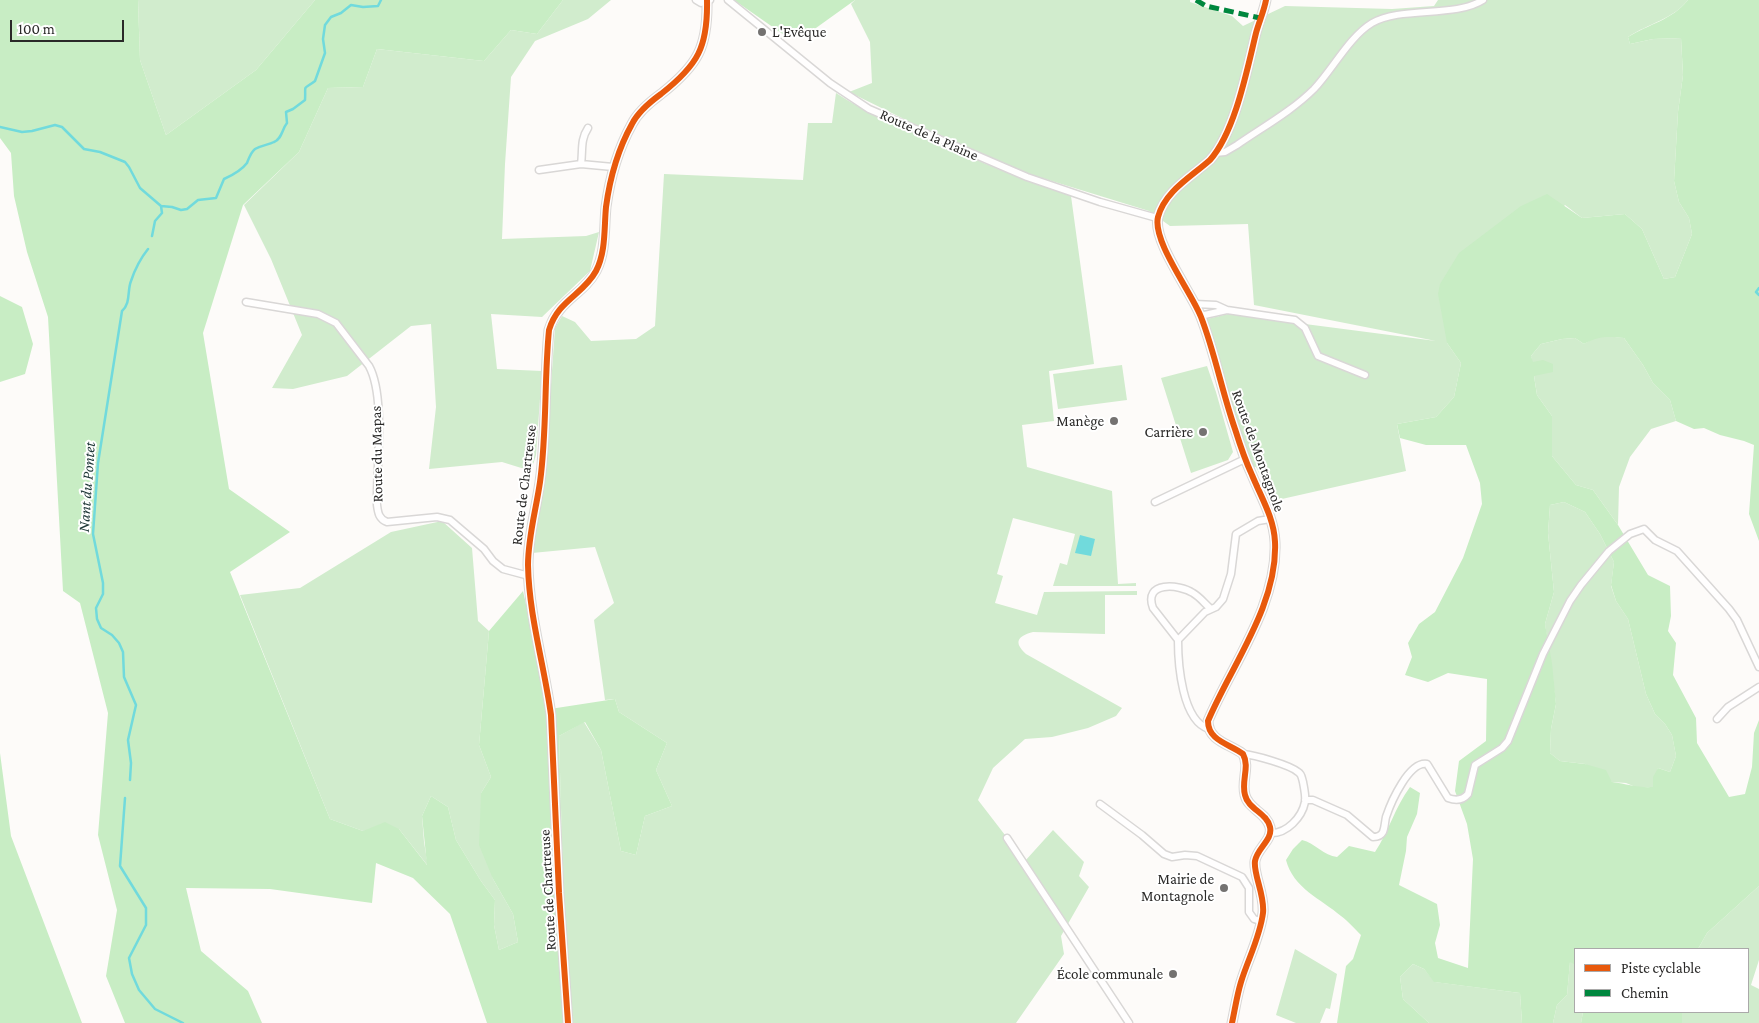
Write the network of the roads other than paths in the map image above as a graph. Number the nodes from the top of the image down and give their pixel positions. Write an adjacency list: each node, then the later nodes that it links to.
1 (696, 0): 2 (street)
2 (708, 0): 9 (street, Route de Chartreuse)
3 (728, 0): 11 (street, Route de la Plaine)
4 (1483, 0): 7 (street)
5 (1268, 1): 7 (street)
6 (588, 128): 8 (street)
7 (1216, 153): 11 (street)
8 (581, 164): 9 (street); 10 (street)
9 (613, 167): 20 (street, Route de Chartreuse)
10 (538, 170)
11 (1157, 218): 13 (street, Route de Montagnole)
12 (246, 302): 20 (street, Route du Mapas)
13 (1195, 304): 14 (street); 15 (street, Route de Montagnole)
14 (1227, 310): 15 (street); 16 (street)
15 (1200, 316): 17 (street, Route de Montagnole)
16 (1364, 375)
17 (1245, 459): 18 (street); 19 (street, Route de Montagnole)
18 (1155, 502)
19 (1270, 519): 21 (street); 26 (street, Route de Montagnole)
20 (529, 576): 33 (street, Route de Chartreuse)
21 (1211, 609): 22 (street); 22 (street)
22 (1178, 640): 26 (street)
23 (1759, 667): 28 (street)
24 (1759, 687): 25 (street)
25 (1717, 719)
26 (1209, 729): 27 (street)
27 (1243, 754): 28 (street); 30 (street)
28 (1305, 800): 30 (street)
29 (1100, 804): 32 (street)
30 (1270, 833): 32 (street)
31 (1007, 838): 34 (street)
32 (1260, 921): 35 (street)
33 (568, 1023)
34 (1129, 1023)
35 (1232, 1023)

